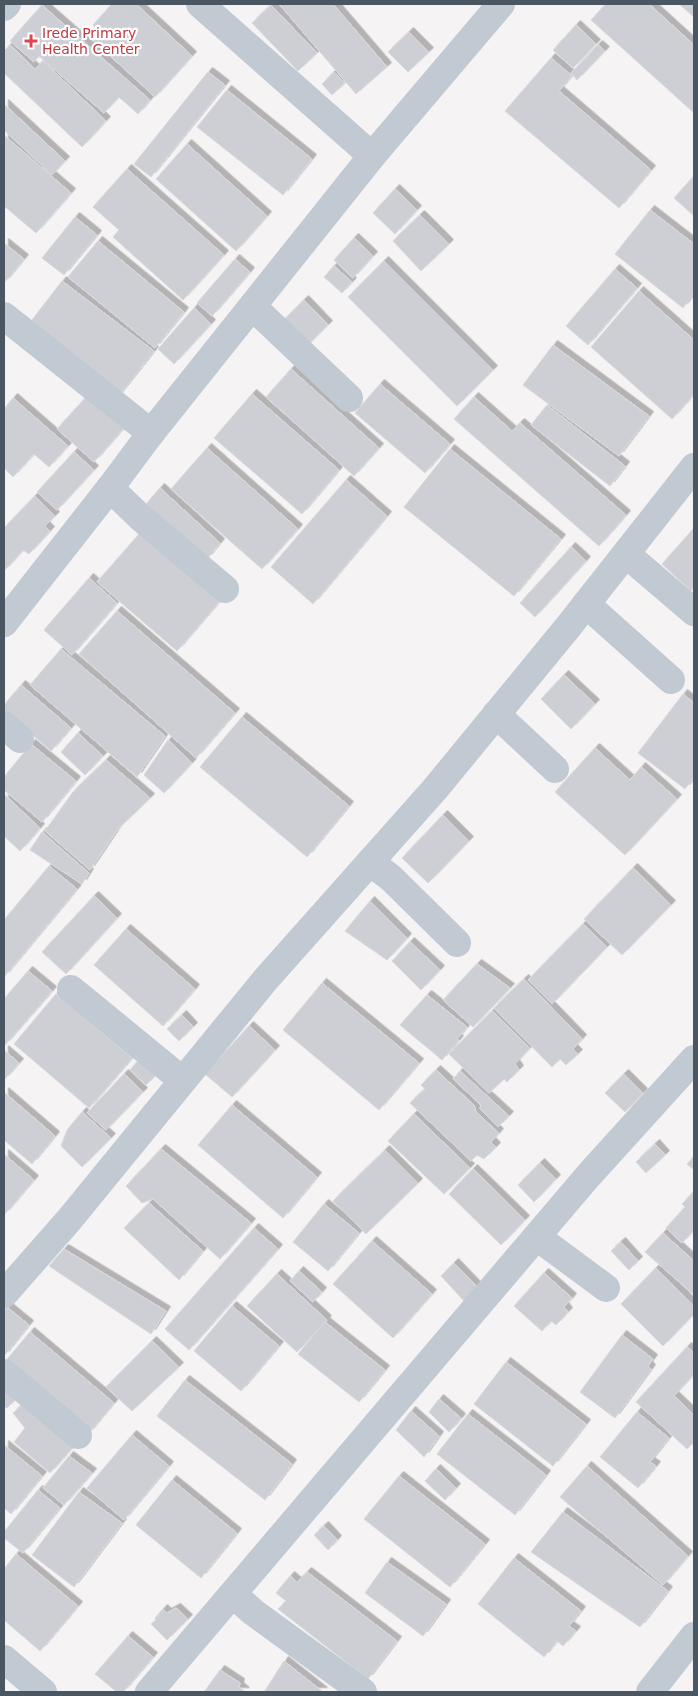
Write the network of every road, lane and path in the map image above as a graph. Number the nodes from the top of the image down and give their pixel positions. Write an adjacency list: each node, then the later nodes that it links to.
1 (7, 4): 4 (street)
2 (200, 4): 5 (street)
3 (501, 4): 5 (street)
4 (4, 7)
5 (372, 156): 6 (street)
6 (253, 307): 8 (street); 9 (street)
7 (4, 316): 9 (street)
8 (349, 398)
9 (151, 433): 11 (street)
10 (694, 467): 12 (street)
11 (110, 488): 13 (street); 16 (street)
12 (626, 554): 14 (street); 15 (street)
13 (225, 589)
14 (586, 604): 17 (street); 18 (street)
15 (694, 612)
16 (4, 623)
17 (671, 680)
18 (496, 714): 19 (street); 20 (street)
19 (555, 769)
20 (370, 862): 21 (street); 24 (street)
21 (457, 943)
22 (71, 988): 24 (street)
23 (694, 1059): 25 (street)
24 (182, 1080): 27 (street)
25 (537, 1236): 26 (street); 30 (street)
26 (606, 1288)
27 (4, 1294)
28 (4, 1373): 29 (street)
29 (78, 1435)
30 (233, 1594): 34 (street); 35 (street)
31 (694, 1636): 36 (street)
32 (4, 1659): 33 (street)
33 (43, 1692)
34 (149, 1692)
35 (363, 1692)
36 (650, 1692)

